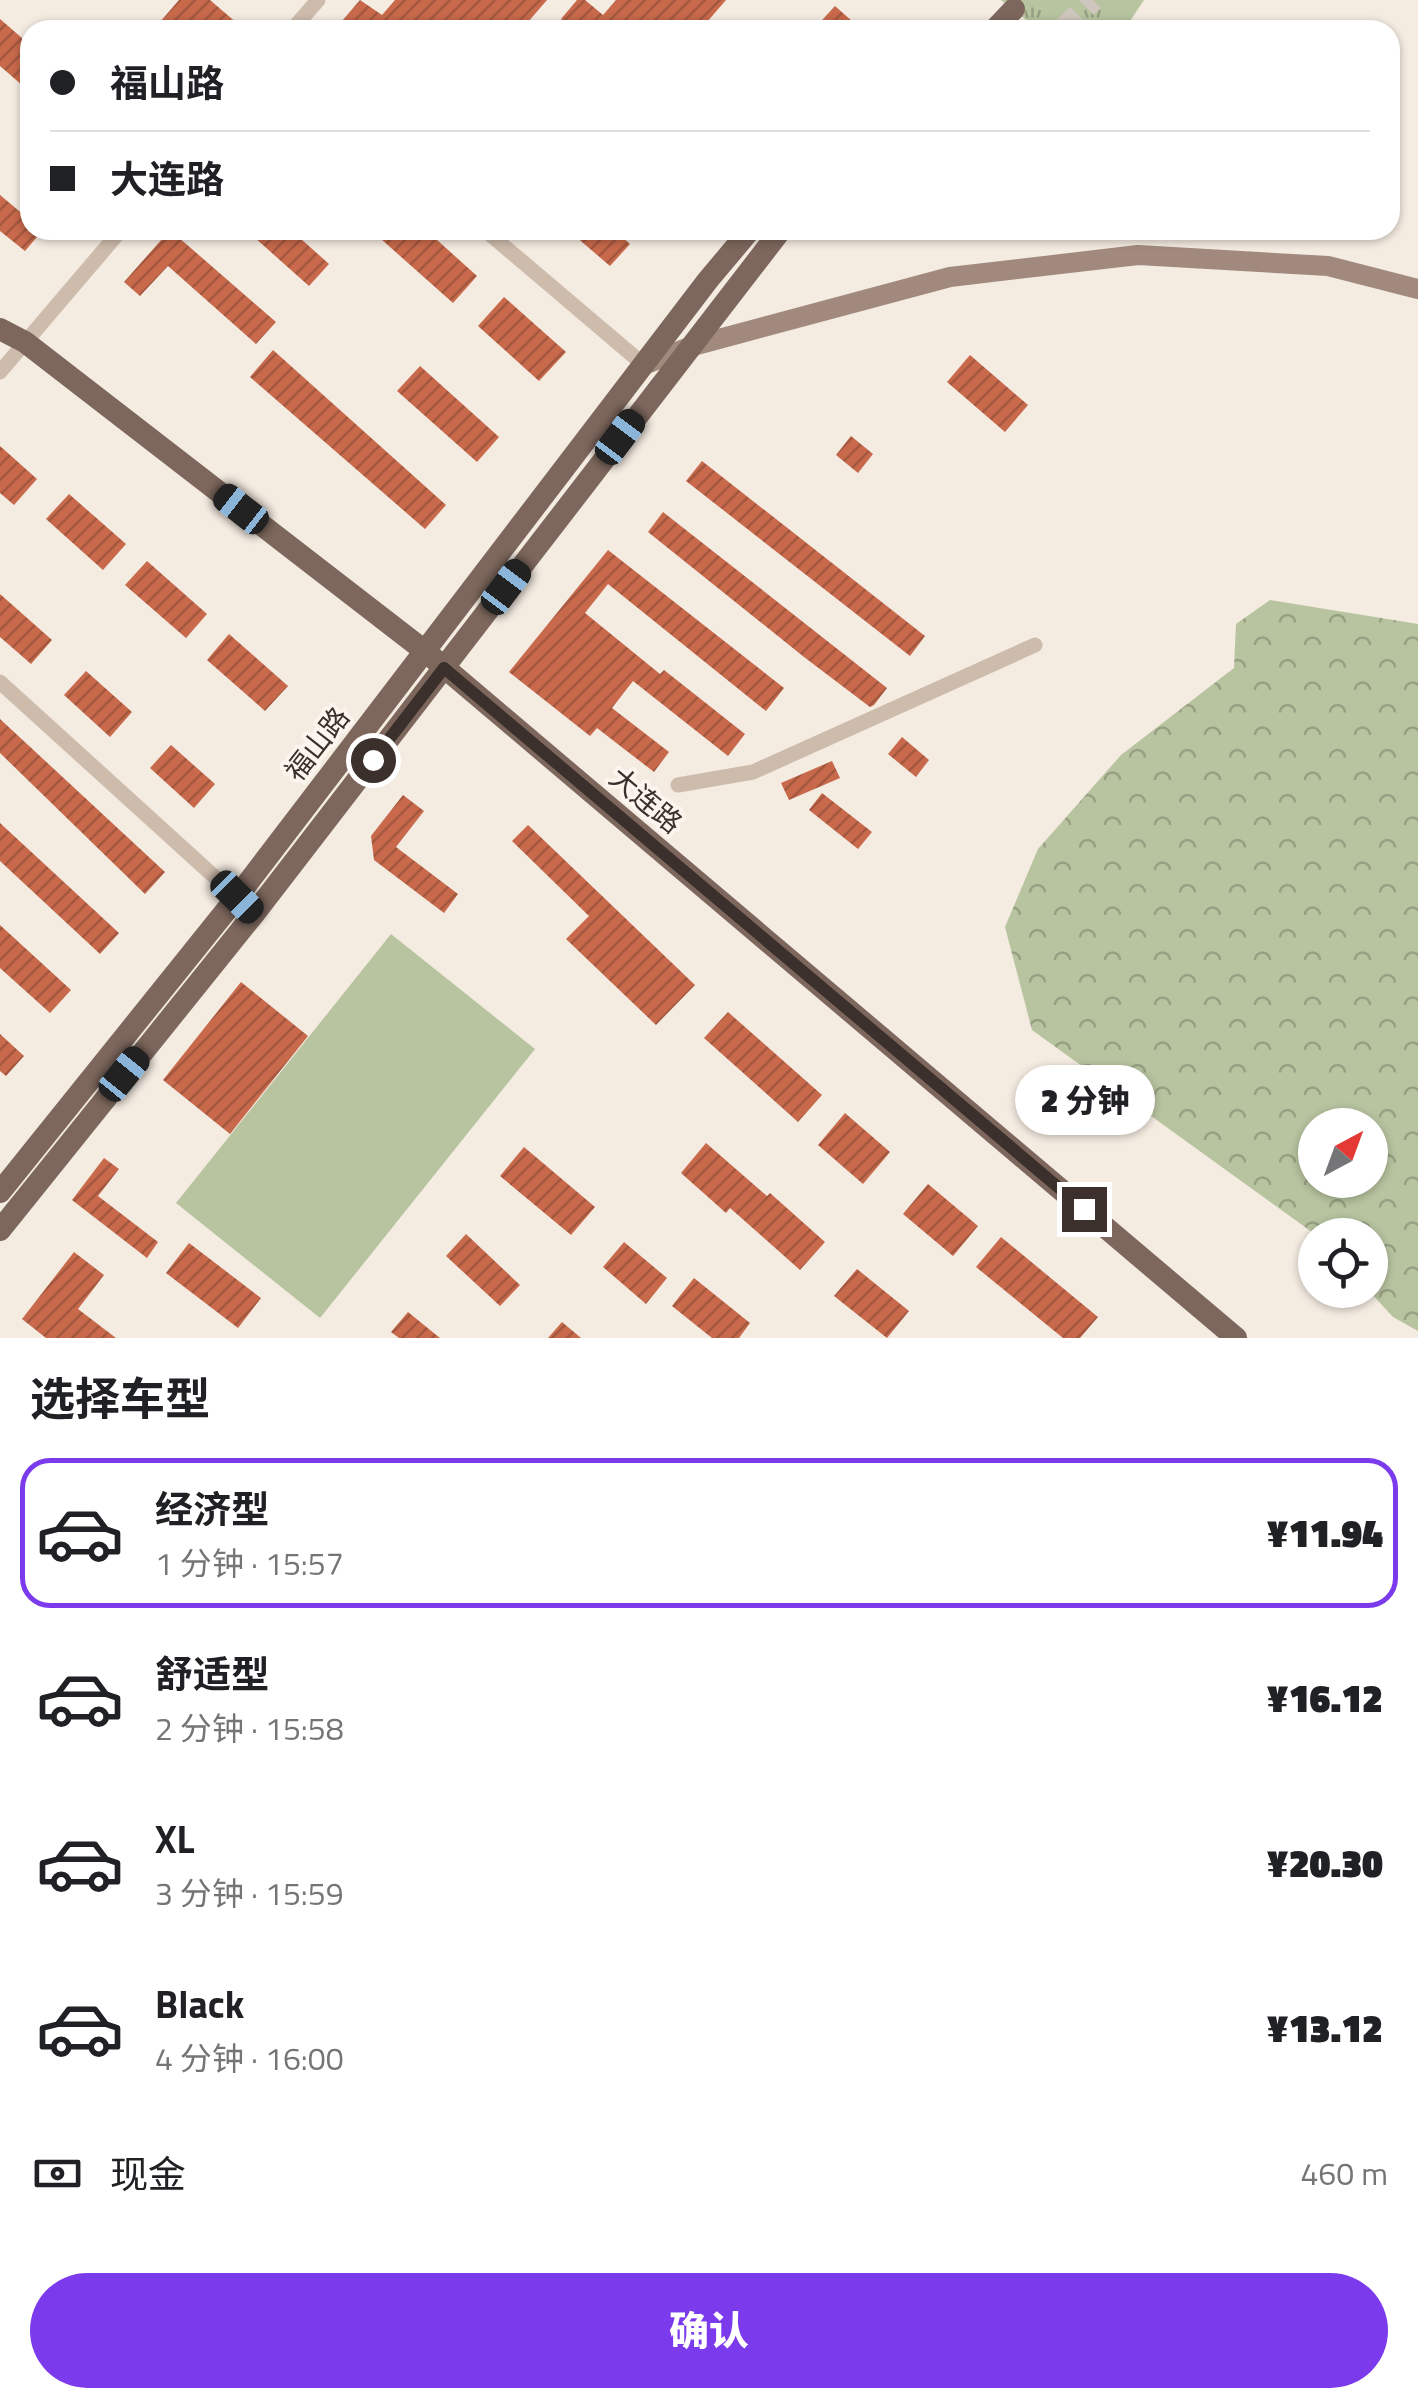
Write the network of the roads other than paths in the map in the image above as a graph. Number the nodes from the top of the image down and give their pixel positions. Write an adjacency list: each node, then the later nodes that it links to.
1 (318, 0): 3 (street)
2 (1014, 8): 4 (main road)
3 (301, 20)
4 (1003, 20)
5 (112, 240): 11 (street)
6 (497, 240): 13 (street)
7 (742, 240): 13 (main road, 福山路)
8 (773, 240): 12 (main road, 福山路)
9 (1418, 289): 12 (main road)
10 (0, 329): 11 (main road, 大连路)
11 (25, 342): 14 (street); 16 (main road, 大连路)
12 (689, 347): 13 (main road); 17 (main road, 福山路)
13 (644, 365): 16 (main road, 福山路)
14 (0, 372)
15 (1036, 645): 19 (street)
16 (426, 652): 17 (main road, 大连路); 20 (main road, 福山路)
17 (444, 668): 20 (main road, 福山路); 23 (main road, 大连路)
18 (0, 682): 20 (street)
19 (678, 785)
20 (245, 905): 21 (main road, 福山路); 22 (main road)
21 (0, 1192)
22 (0, 1230)
23 (1236, 1338)

